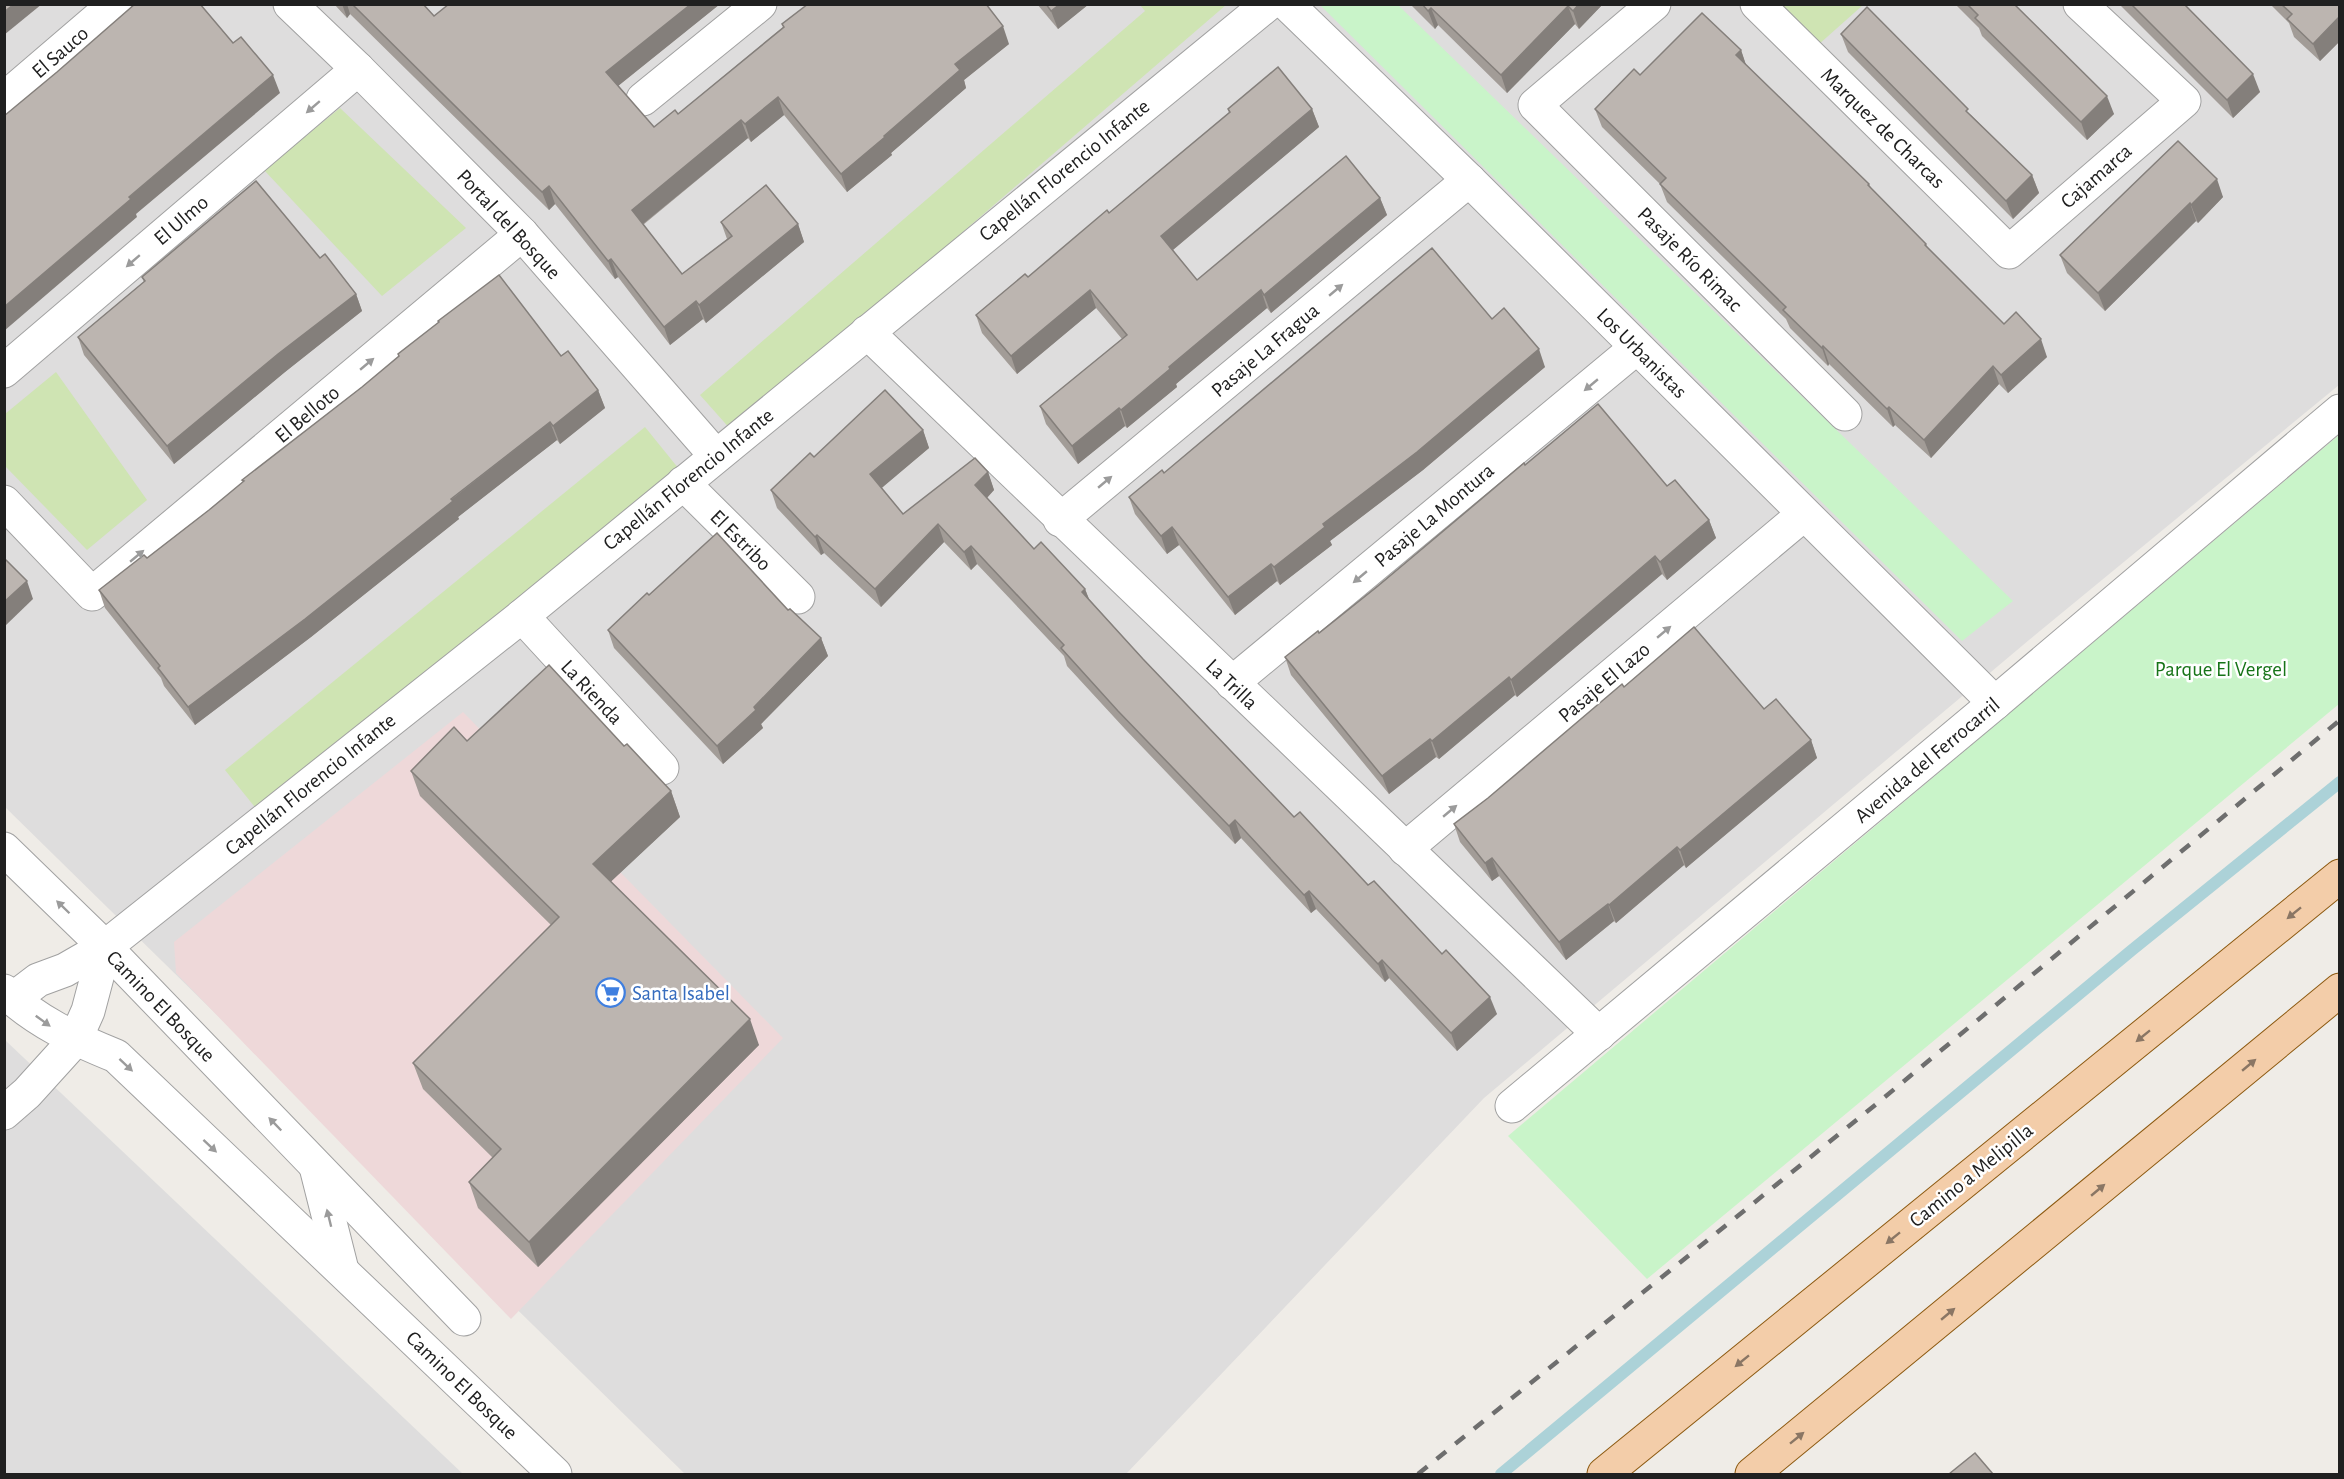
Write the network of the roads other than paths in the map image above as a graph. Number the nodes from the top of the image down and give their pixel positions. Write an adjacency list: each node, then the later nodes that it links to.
1 (115, 4): 10 (street, El Sauco)
2 (290, 4): 9 (street, Portal del Bosque)
3 (759, 4): 11 (street)
4 (1268, 4): 15 (street, Capellán Florencio Infante)
5 (1287, 4): 12 (street, Los Urbanistas)
6 (1654, 4): 19 (street, Pasaje Río Rimac)
7 (1757, 4): 14 (street, Marquez de Charcas)
8 (2080, 4): 14 (street, Cajamarca)
9 (358, 69): 13 (street, Portal del Bosque); 17 (street, El Ulmo, one-way to 17)
10 (4, 99)
11 (643, 99)
12 (1469, 180): 16 (street, Los Urbanistas); 24 (street, Pasaje La Fragua, one-way to 12)
13 (522, 234): 20 (street, Portal del Bosque); 22 (street, El Belloto, one-way to 13)
14 (2009, 252)
15 (867, 332): 20 (street, Capellán Florencio Infante); 24 (street, La Trilla)
16 (1635, 348): 23 (street, Los Urbanistas); 27 (street, Pasaje La Montura, one-way to 27)
17 (4, 371)
18 (2340, 411): 28 (street, Avenida del Ferrocarril)
19 (1845, 414)
20 (716, 456): 21 (street, Capellán Florencio Infante)
21 (683, 483): 25 (street, El Estribo); 26 (street, Capellán Florencio Infante)
22 (4, 502)
23 (1804, 514): 28 (street, Los Urbanistas); 31 (street, Pasaje El Lazo, one-way to 23)
24 (1060, 520): 27 (street, La Trilla)
25 (798, 597)
26 (522, 616): 29 (street, La Rienda); 33 (street, Capellán Florencio Infante)
27 (1232, 683): 31 (street, La Trilla)
28 (1995, 703): 36 (street, Avenida del Ferrocarril)
29 (662, 768)
30 (4, 849): 33 (street, Camino El Bosque, one-way to 30)
31 (1405, 849): 36 (street, La Trilla)
32 (2340, 876): 44 (main road, Camino a Melipilla, one-way to 44)
33 (105, 947): 35 (street, Capellán Florencio Infante); 37 (street); 40 (street, Camino El Bosque, one-way to 33)
34 (2340, 990): 45 (main road, one-way to 34)
35 (9, 995): 37 (street, Camino El Bosque, one-way to 37)
36 (1599, 1034): 38 (street, Avenida del Ferrocarril)
37 (75, 1040): 39 (street); 41 (street, Camino El Bosque, one-way to 41)
38 (1512, 1106)
39 (4, 1113)
40 (316, 1166): 41 (street, Camino El Bosque, one-way to 40); 42 (street, Camino El Bosque)
41 (342, 1270): 43 (street, Camino El Bosque)
42 (464, 1319)
43 (555, 1474)
44 (1604, 1474)
45 (1752, 1474)

